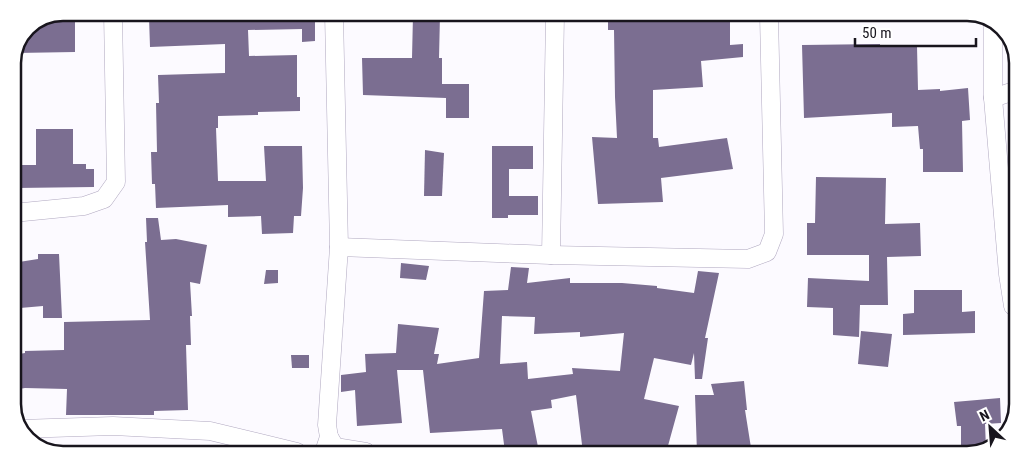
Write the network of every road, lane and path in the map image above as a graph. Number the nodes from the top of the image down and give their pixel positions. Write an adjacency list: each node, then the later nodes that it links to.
1 (113, 21): 8 (street)
2 (334, 21): 9 (street)
3 (555, 21): 10 (street)
4 (769, 21): 10 (street)
5 (993, 31): 7 (street)
6 (1009, 93): 7 (street)
7 (993, 98): 11 (street)
8 (21, 212)
9 (339, 247): 10 (street); 13 (street)
10 (551, 255)
11 (1009, 280)
12 (29, 428): 14 (street)
13 (326, 444)
14 (271, 446)

